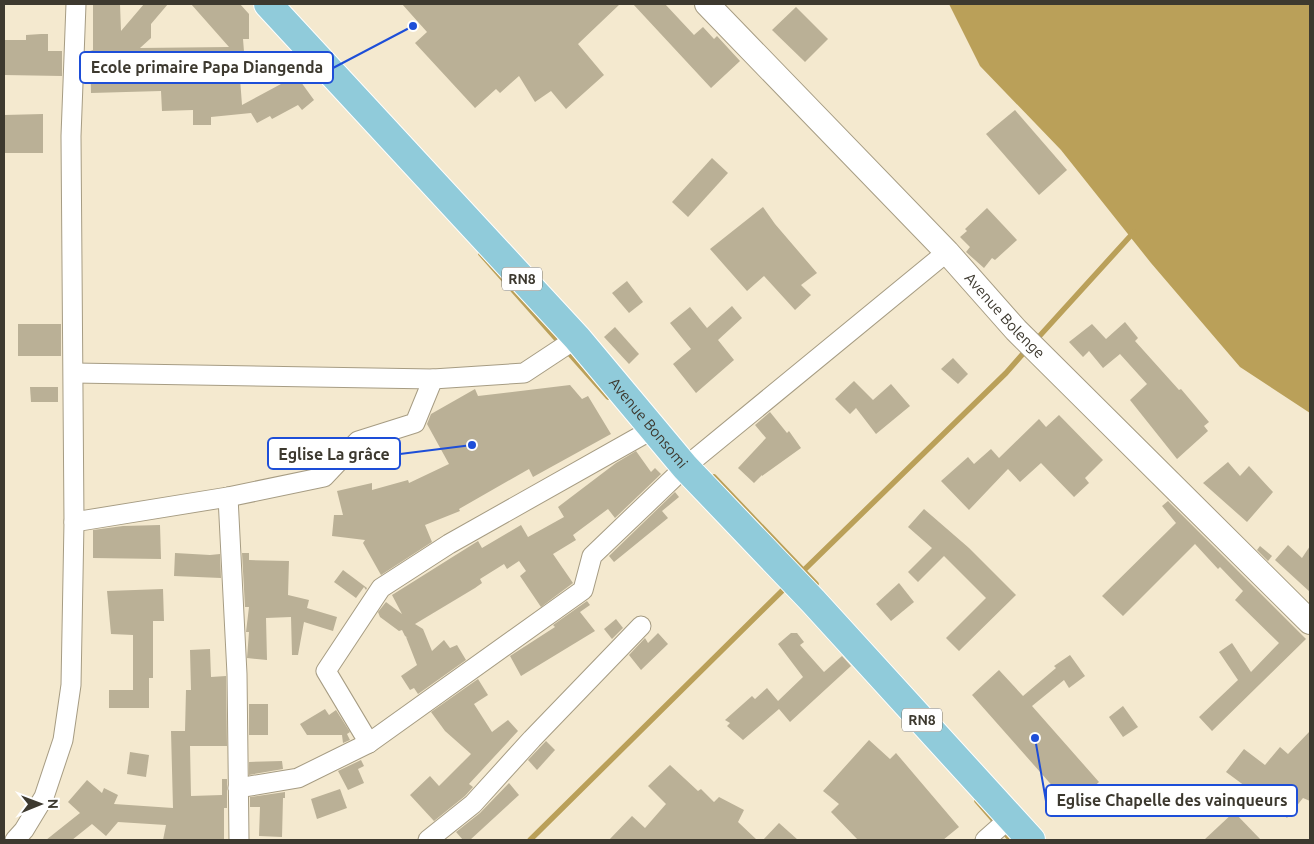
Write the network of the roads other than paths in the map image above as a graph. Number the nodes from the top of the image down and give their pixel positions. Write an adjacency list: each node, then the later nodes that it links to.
1 (76, 4): 6 (street)
2 (268, 4): 5 (main road, Avenue Bonsomi / RN8)
3 (707, 4): 4 (street, Avenue Bolenge)
4 (947, 252): 9 (street); 12 (street, Avenue Bolenge)
5 (577, 338): 7 (street); 8 (main road, Avenue Bonsomi / RN8)
6 (74, 373): 7 (street); 11 (street)
7 (434, 379): 10 (street)
8 (653, 429): 9 (main road, Avenue Bonsomi / RN8); 14 (street)
9 (685, 467): 14 (street); 16 (main road, Avenue Bonsomi / RN8)
10 (228, 497): 11 (street); 15 (street)
11 (74, 522): 17 (street)
12 (1310, 622)
13 (641, 626): 19 (street)
14 (369, 743): 15 (street)
15 (238, 788): 18 (street)
16 (1011, 817): 20 (street); 21 (main road, Avenue Bonsomi / RN8)
17 (25, 837)
18 (239, 840)
19 (428, 840)
20 (985, 840)
21 (1031, 840)

